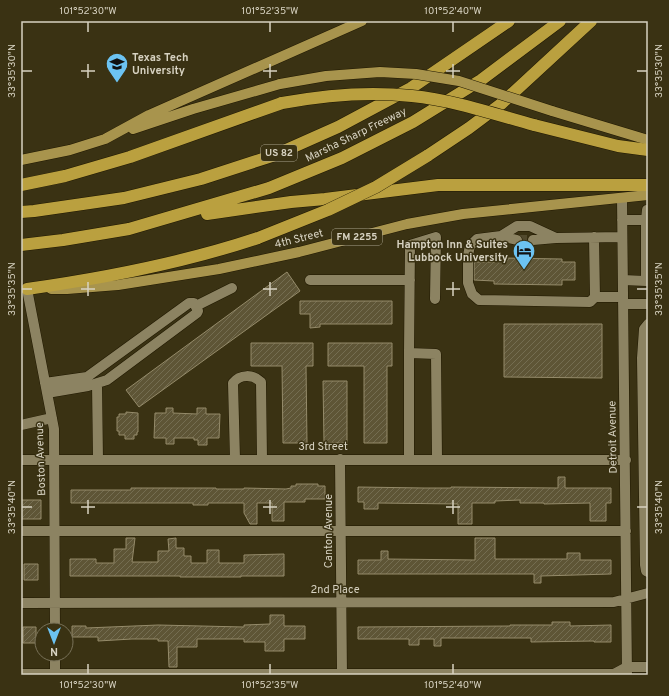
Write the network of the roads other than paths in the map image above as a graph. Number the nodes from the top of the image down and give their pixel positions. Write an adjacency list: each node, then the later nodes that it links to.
1 (362, 21): 5 (main road)
2 (509, 21): 13 (highway, Marsha Sharp Freeway / US 82)
3 (560, 21): 16 (highway, Marsha Sharp Freeway / US 82)
4 (591, 21): 29 (highway, bridge)
5 (105, 139): 6 (main road, bridge); 8 (main road)
6 (648, 140)
7 (648, 150): 9 (highway, bridge)
8 (21, 160)
9 (21, 185)
10 (648, 185): 16 (highway)
11 (648, 195): 12 (main road, 4th Street / FM 2255)
12 (622, 198): 15 (street, Detroit Avenue); 29 (main road, 4th Street / FM 2255)
13 (21, 212)
14 (647, 215): 15 (street); 17 (street)
15 (622, 220): 20 (street, Detroit Avenue)
16 (129, 229): 24 (highway, Marsha Sharp Freeway / US 82)
17 (647, 233): 27 (street)
18 (501, 236): 21 (street); 22 (street); 30 (street)
19 (594, 237): 20 (street); 21 (street); 30 (street)
20 (622, 237): 27 (street, Detroit Avenue)
21 (556, 238): 23 (street)
22 (517, 240)
23 (533, 240)
24 (21, 245)
25 (310, 280): 26 (street)
26 (410, 280): 31 (street); 36 (street)
27 (623, 280): 32 (street, Detroit Avenue)
28 (232, 288): 34 (street)
29 (24, 289): 41 (street, Boston Avenue)
30 (595, 297): 32 (street)
31 (435, 299)
32 (623, 300): 33 (street); 37 (street, Detroit Avenue)
33 (648, 304)
34 (196, 306): 39 (street); 40 (street)
35 (648, 324): 38 (street)
36 (409, 353): 49 (street); 50 (street)
37 (624, 358): 38 (street); 44 (street, Detroit Avenue)
38 (642, 358): 45 (street)
39 (100, 368): 40 (street); 41 (street)
40 (102, 382): 41 (street); 53 (street)
41 (46, 388): 42 (street, Boston Avenue)
42 (52, 418): 43 (street); 52 (street, Boston Avenue)
43 (21, 425)
44 (625, 430): 45 (street); 54 (street, Detroit Avenue)
45 (643, 430): 56 (street)
46 (235, 459): 47 (street, 3rd Street); 47 (street); 53 (street, 3rd Street)
47 (262, 459): 48 (street, 3rd Street)
48 (340, 459): 49 (street, 3rd Street); 59 (street, Canton Avenue)
49 (409, 459): 50 (street, 3rd Street)
50 (437, 459): 54 (street, 3rd Street)
51 (21, 460): 52 (street, 3rd Street)
52 (55, 460): 53 (street, 3rd Street); 58 (street, Boston Avenue)
53 (98, 460)
54 (626, 460): 55 (street, Detroit Avenue)
55 (626, 494): 56 (street); 60 (street, Detroit Avenue)
56 (644, 494): 61 (street)
57 (21, 531): 58 (street)
58 (55, 531): 59 (street); 66 (street, Boston Avenue)
59 (341, 531): 60 (street); 64 (street, Canton Avenue)
60 (626, 531): 63 (street, Detroit Avenue)
61 (648, 572)
62 (648, 593): 63 (street, 2nd Place)
63 (627, 598): 64 (street, 2nd Place); 70 (street, Detroit Avenue)
64 (341, 602): 66 (street, 2nd Place); 72 (street, Canton Avenue)
65 (21, 603): 66 (street, 2nd Place)
66 (55, 603): 67 (street, Boston Avenue)
67 (55, 622)
68 (55, 662): 73 (street)
69 (648, 667): 70 (street)
70 (627, 671): 72 (street)
71 (21, 674): 73 (street)
72 (342, 674): 73 (street)
73 (55, 675)

